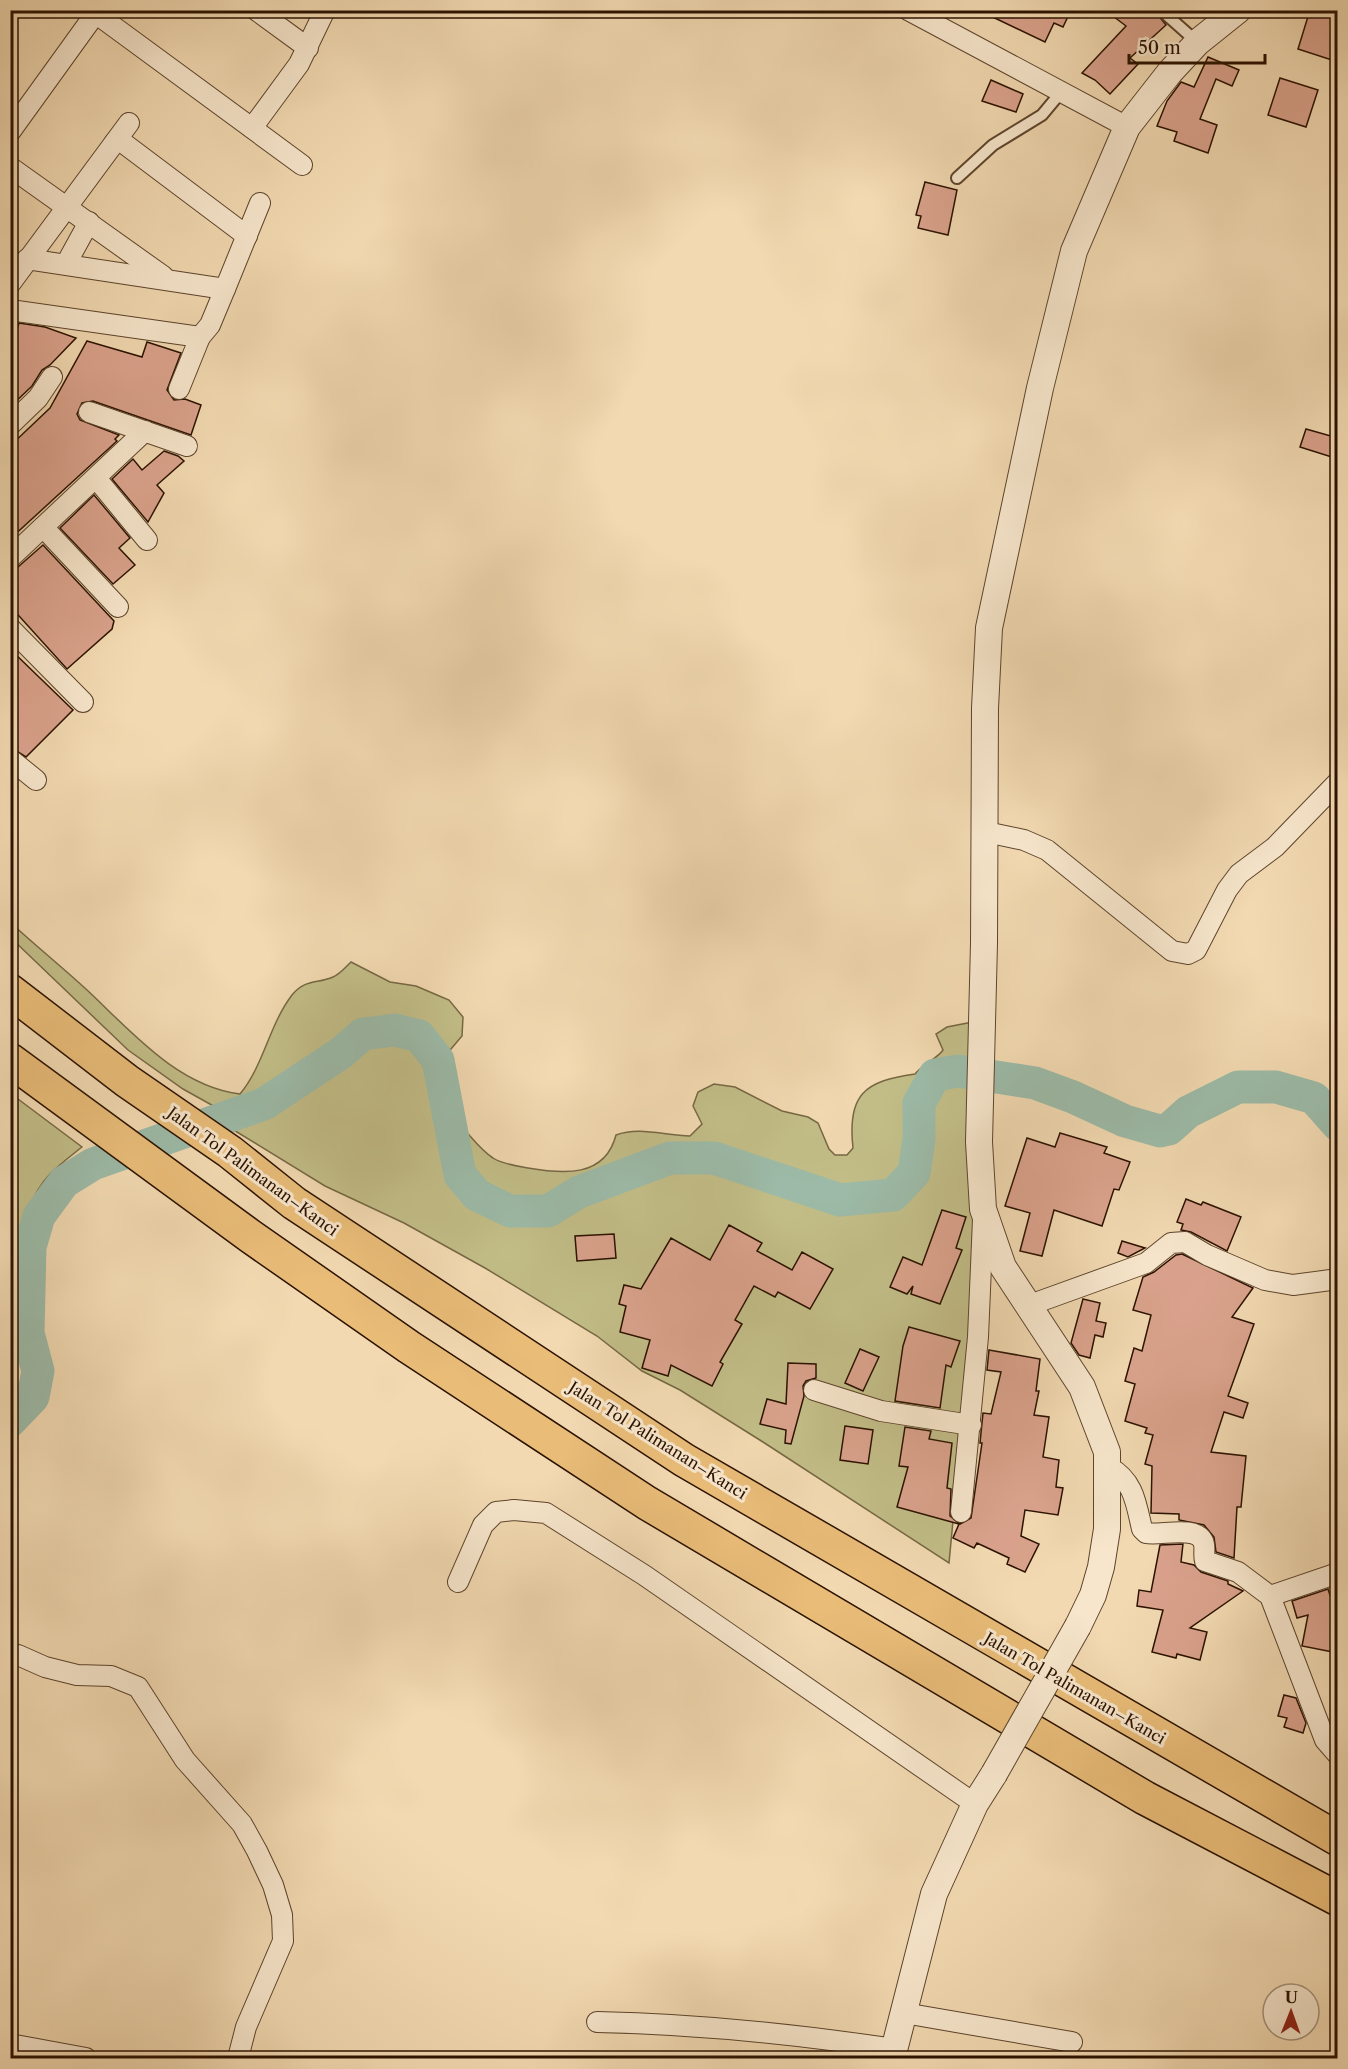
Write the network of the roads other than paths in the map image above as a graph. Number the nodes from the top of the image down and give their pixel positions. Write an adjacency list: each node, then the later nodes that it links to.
1 (256, 10): 8 (street)
2 (326, 10): 8 (street)
3 (908, 10): 9 (street)
4 (1161, 10): 7 (lane)
5 (1238, 10): 7 (street)
6 (95, 12): 12 (street); 13 (street)
7 (1198, 42): 11 (street)
8 (308, 48): 12 (street)
9 (1062, 91): 11 (street); 17 (lane)
10 (129, 123): 14 (street)
11 (1127, 127): 45 (street)
12 (252, 128): 15 (street)
13 (10, 132)
14 (115, 142): 19 (street); 21 (street)
15 (302, 165)
16 (10, 167): 19 (street)
17 (957, 178)
18 (260, 203): 21 (street)
19 (65, 206): 20 (street); 22 (street)
20 (89, 222): 23 (street); 24 (street)
21 (247, 236): 26 (street)
22 (27, 259): 23 (street); 25 (street)
23 (66, 264): 24 (street)
24 (165, 278): 26 (street)
25 (10, 284)
26 (225, 289): 28 (street)
27 (10, 310): 28 (street)
28 (200, 338): 30 (street)
29 (52, 376): 32 (street)
30 (179, 389)
31 (89, 412): 33 (street)
32 (10, 425)
33 (145, 431): 34 (street); 35 (street)
34 (187, 446)
35 (96, 478): 36 (street); 37 (street)
36 (43, 527): 38 (street); 39 (street)
37 (147, 540)
38 (10, 558)
39 (118, 607)
40 (10, 628): 41 (street)
41 (83, 702)
42 (10, 759): 43 (street)
43 (36, 780)
44 (1338, 782): 45 (street)
45 (986, 832): 48 (street)
46 (10, 991): 61 (highway, Jalan Tol Palimanan–Kanci)
47 (10, 1060): 62 (highway)
48 (983, 1209): 50 (street); 52 (street)
49 (1338, 1279): 50 (street)
50 (1027, 1306): 53 (street)
51 (814, 1390): 52 (street)
52 (971, 1425): 54 (street)
53 (1109, 1467): 57 (street); 60 (street, bridge)
54 (961, 1512)
55 (1338, 1573): 57 (street)
56 (458, 1582): 60 (street)
57 (1270, 1596): 59 (street)
58 (18, 1654): 69 (street)
59 (1338, 1755)
60 (975, 1804): 63 (street)
61 (1338, 1839)
62 (1338, 1899)
63 (904, 2013): 65 (street); 67 (street)
64 (597, 2022): 67 (street)
65 (1072, 2042)
66 (10, 2044): 68 (street)
67 (893, 2054)
68 (86, 2058)
69 (238, 2058)

